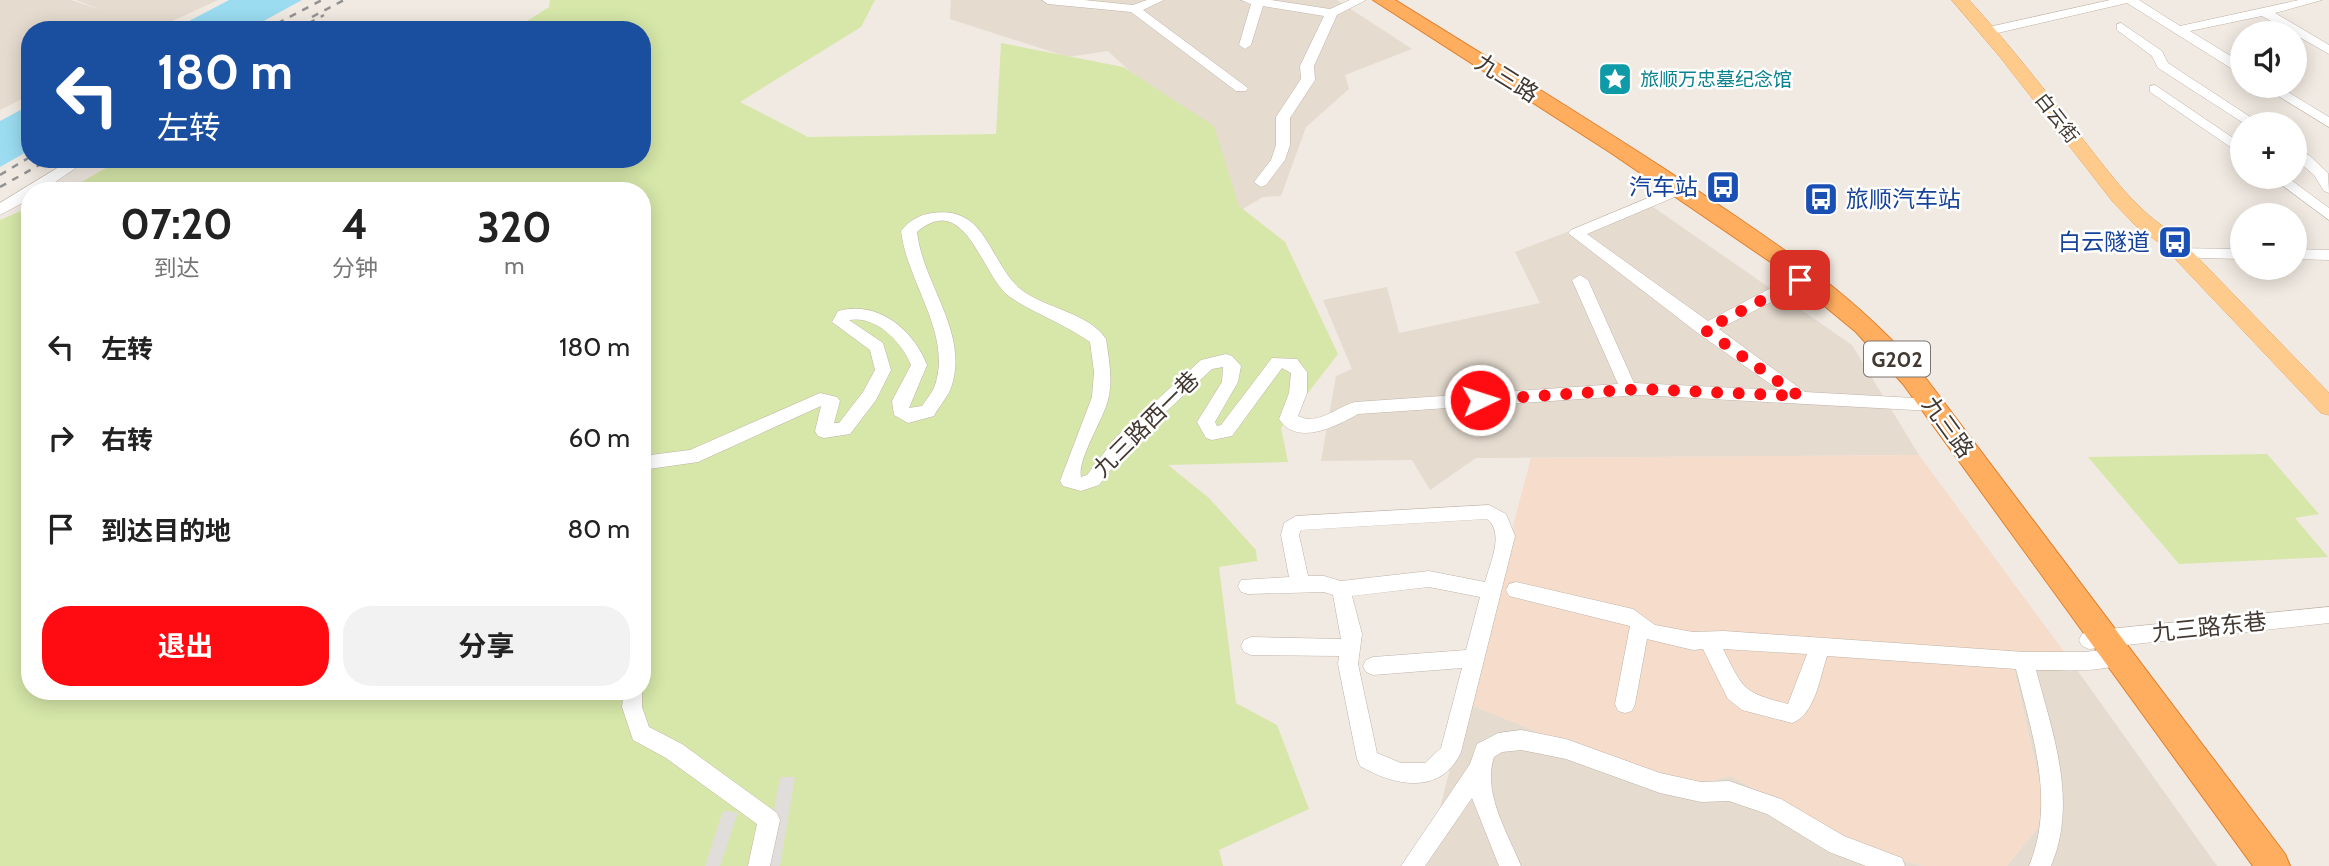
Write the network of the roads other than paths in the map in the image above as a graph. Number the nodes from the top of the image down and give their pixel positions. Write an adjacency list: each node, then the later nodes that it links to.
1 (1048, 0): 9 (street)
2 (1158, 0): 12 (street)
3 (1360, 0): 14 (street)
4 (1370, 0): 33 (highway, 九三路 / G202)
5 (1382, 0): 48 (highway, 九三路 / G202)
6 (1960, 0): 17 (main road, 白云街)
7 (2128, 0): 16 (street); 17 (street)
8 (2316, 0): 11 (street)
9 (1065, 1): 12 (street)
10 (1252, 1): 14 (street); 18 (street)
11 (2296, 2): 13 (street)
12 (1134, 9): 21 (street)
13 (2263, 12): 16 (street); 19 (street)
14 (1332, 13): 30 (street)
15 (2121, 27): 24 (street)
16 (2178, 30): 20 (street)
17 (1989, 31): 39 (main road, 白云街)
18 (1245, 44)
19 (2329, 50)
20 (2230, 62)
21 (1241, 88)
22 (2155, 89): 26 (street)
23 (2288, 98): 25 (street)
24 (2235, 112)
25 (2329, 123)
26 (2230, 142)
27 (2307, 159): 31 (street)
28 (68, 168): 29 (street)
29 (45, 182)
30 (1261, 182)
31 (2329, 188)
32 (2296, 189): 36 (street)
33 (1672, 193): 44 (highway, 九三路 / G202); 45 (street)
34 (21, 197): 35 (street)
35 (0, 210)
36 (2328, 211)
37 (2329, 242): 38 (street)
38 (2307, 252)
39 (2174, 253): 40 (street); 49 (main road, 白云街); 50 (main road, 白云街)
40 (2230, 254)
41 (2307, 255): 42 (street)
42 (2329, 255)
43 (1580, 280): 46 (street)
44 (1800, 280): 45 (street); 48 (highway, 九三路 / G202)
45 (1705, 330): 47 (street)
46 (1629, 390): 47 (street, 九三路西一巷); 51 (street, 九三路西一巷)
47 (1799, 396): 48 (street, 九三路西一巷)
48 (1924, 405): 63 (highway, 九三路 / G202)
49 (2329, 407)
50 (2329, 421)
51 (651, 462)
52 (1300, 585): 53 (street); 54 (street); 55 (street)
53 (1248, 586)
54 (1341, 589): 55 (street); 61 (street)
55 (1492, 590): 64 (street)
56 (1516, 590): 58 (street, 九三路东巷)
57 (2329, 615): 63 (street, 九三路东巷)
58 (1640, 623): 59 (street, 九三路东巷); 68 (street)
59 (1709, 640): 62 (street, 九三路东巷); 62 (street)
60 (1251, 646): 61 (street)
61 (1349, 648): 69 (street)
62 (1819, 649): 65 (street, 九三路东巷)
63 (2104, 649): 65 (street, 九三路东巷); 76 (highway, 九三路 / G202); 77 (highway, 九三路 / G202)
64 (1474, 658): 66 (street); 69 (street)
65 (2024, 661): 75 (street)
66 (1373, 666)
67 (633, 700): 71 (street)
68 (1625, 704)
69 (1442, 765): 70 (street)
70 (1472, 778): 72 (street); 73 (street); 74 (street)
71 (760, 866)
72 (1412, 866)
73 (1510, 866)
74 (1894, 866)
75 (2039, 866)
76 (2254, 866)
77 (2273, 866)

